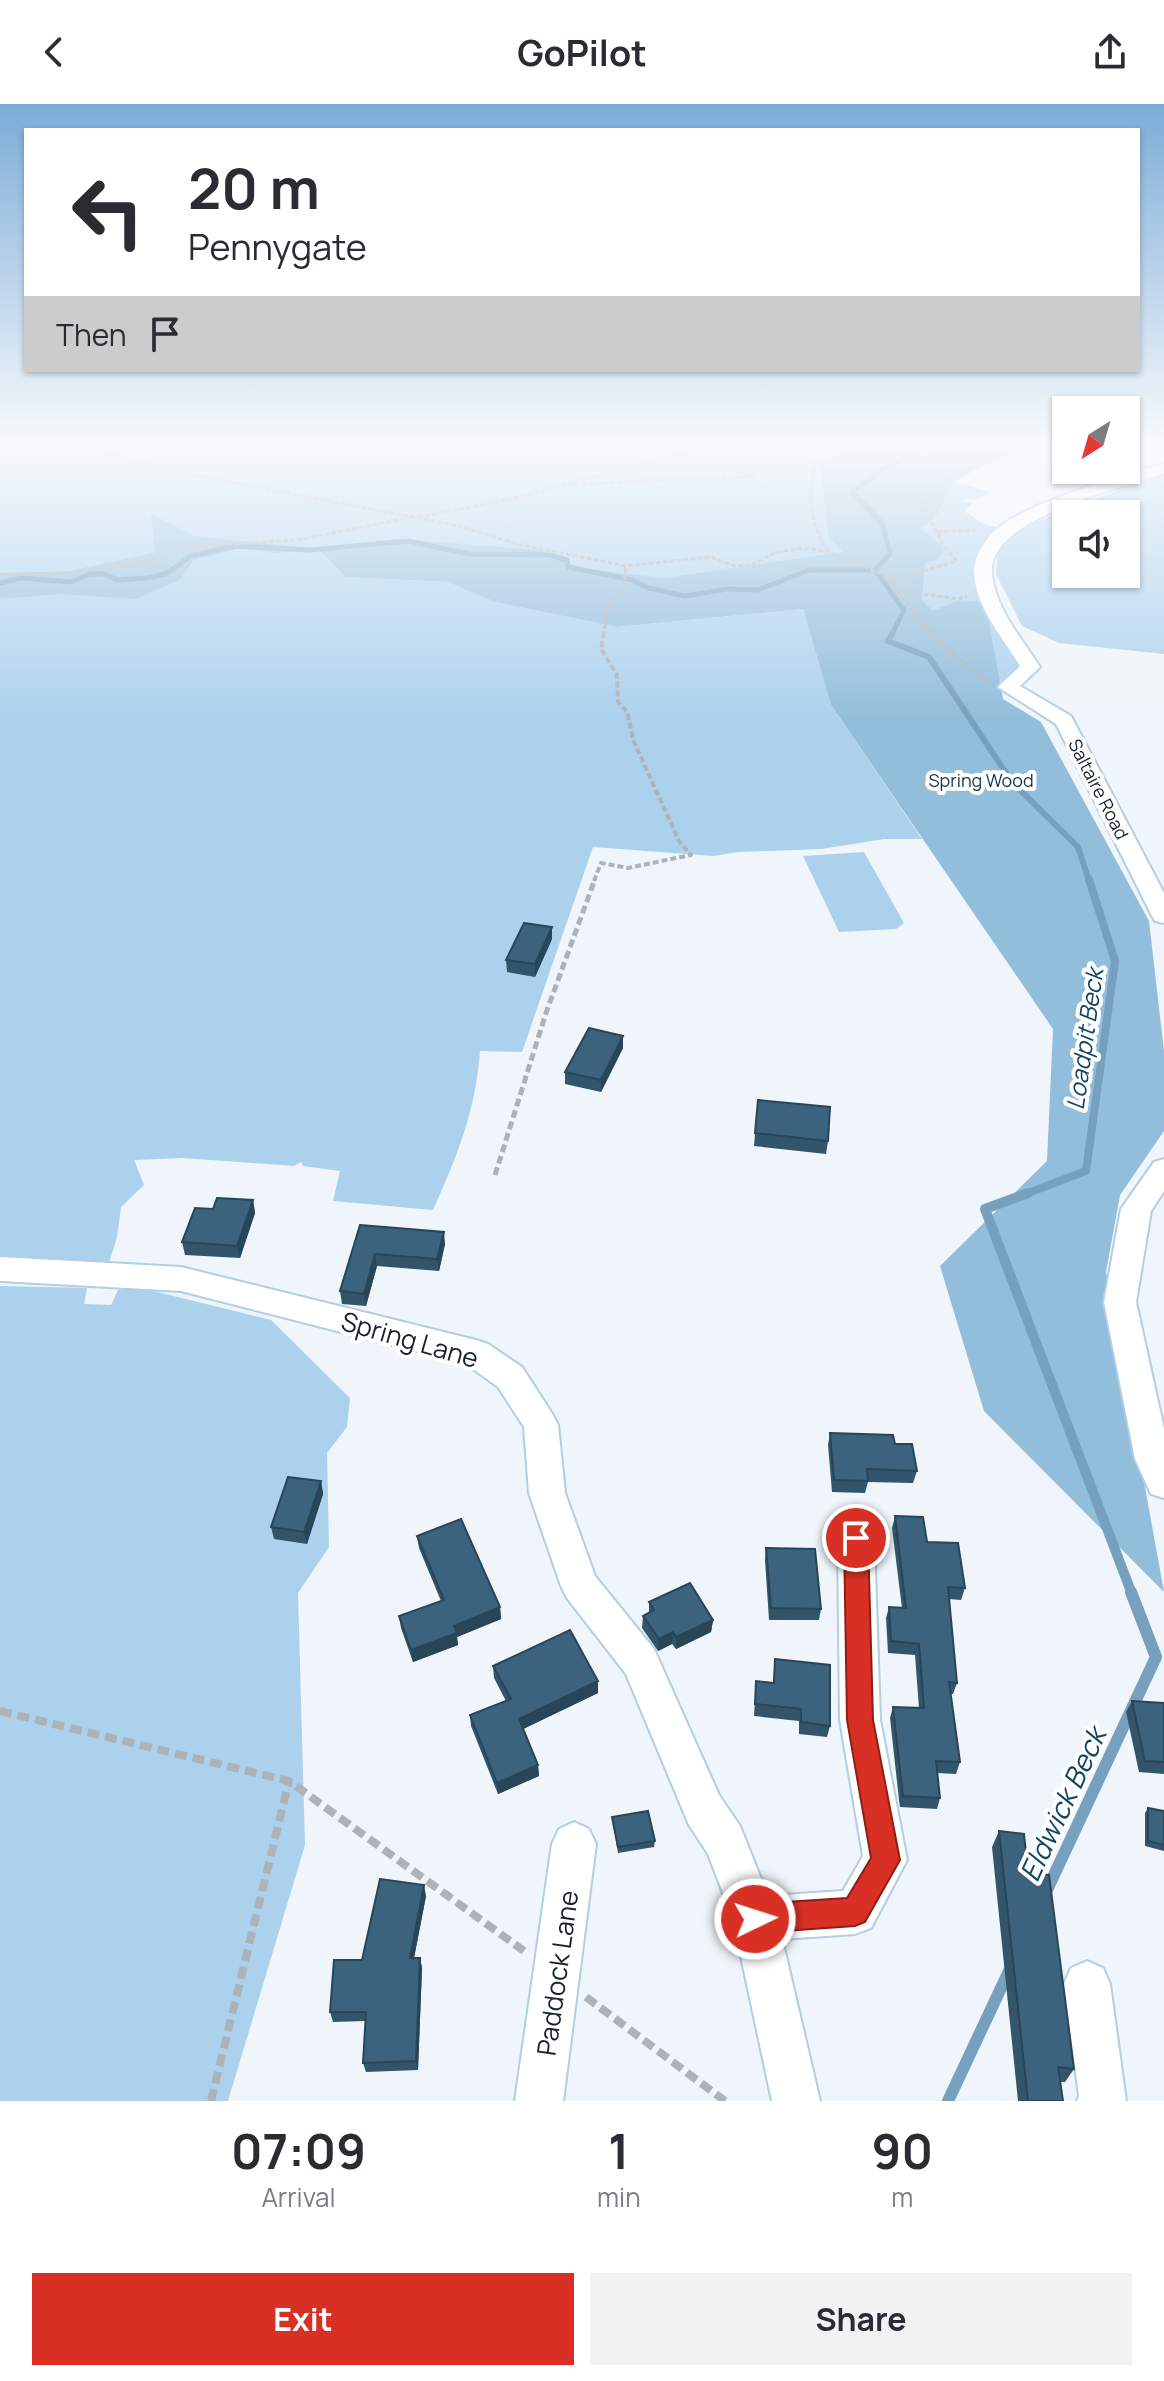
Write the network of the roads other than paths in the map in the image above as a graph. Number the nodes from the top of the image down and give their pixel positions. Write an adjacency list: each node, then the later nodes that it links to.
1 (1002, 534): 2 (street, Saltaire Road)
2 (1164, 916)
3 (1164, 1169): 5 (street)
4 (0, 1269): 8 (street, Spring Lane)
5 (1164, 1483)
6 (856, 1538): 8 (street)
7 (574, 1844): 10 (street, Paddock Lane)
8 (755, 1919): 11 (street, Spring Lane)
9 (1087, 1984): 12 (street)
10 (539, 2101)
11 (796, 2101)
12 (1101, 2101)

